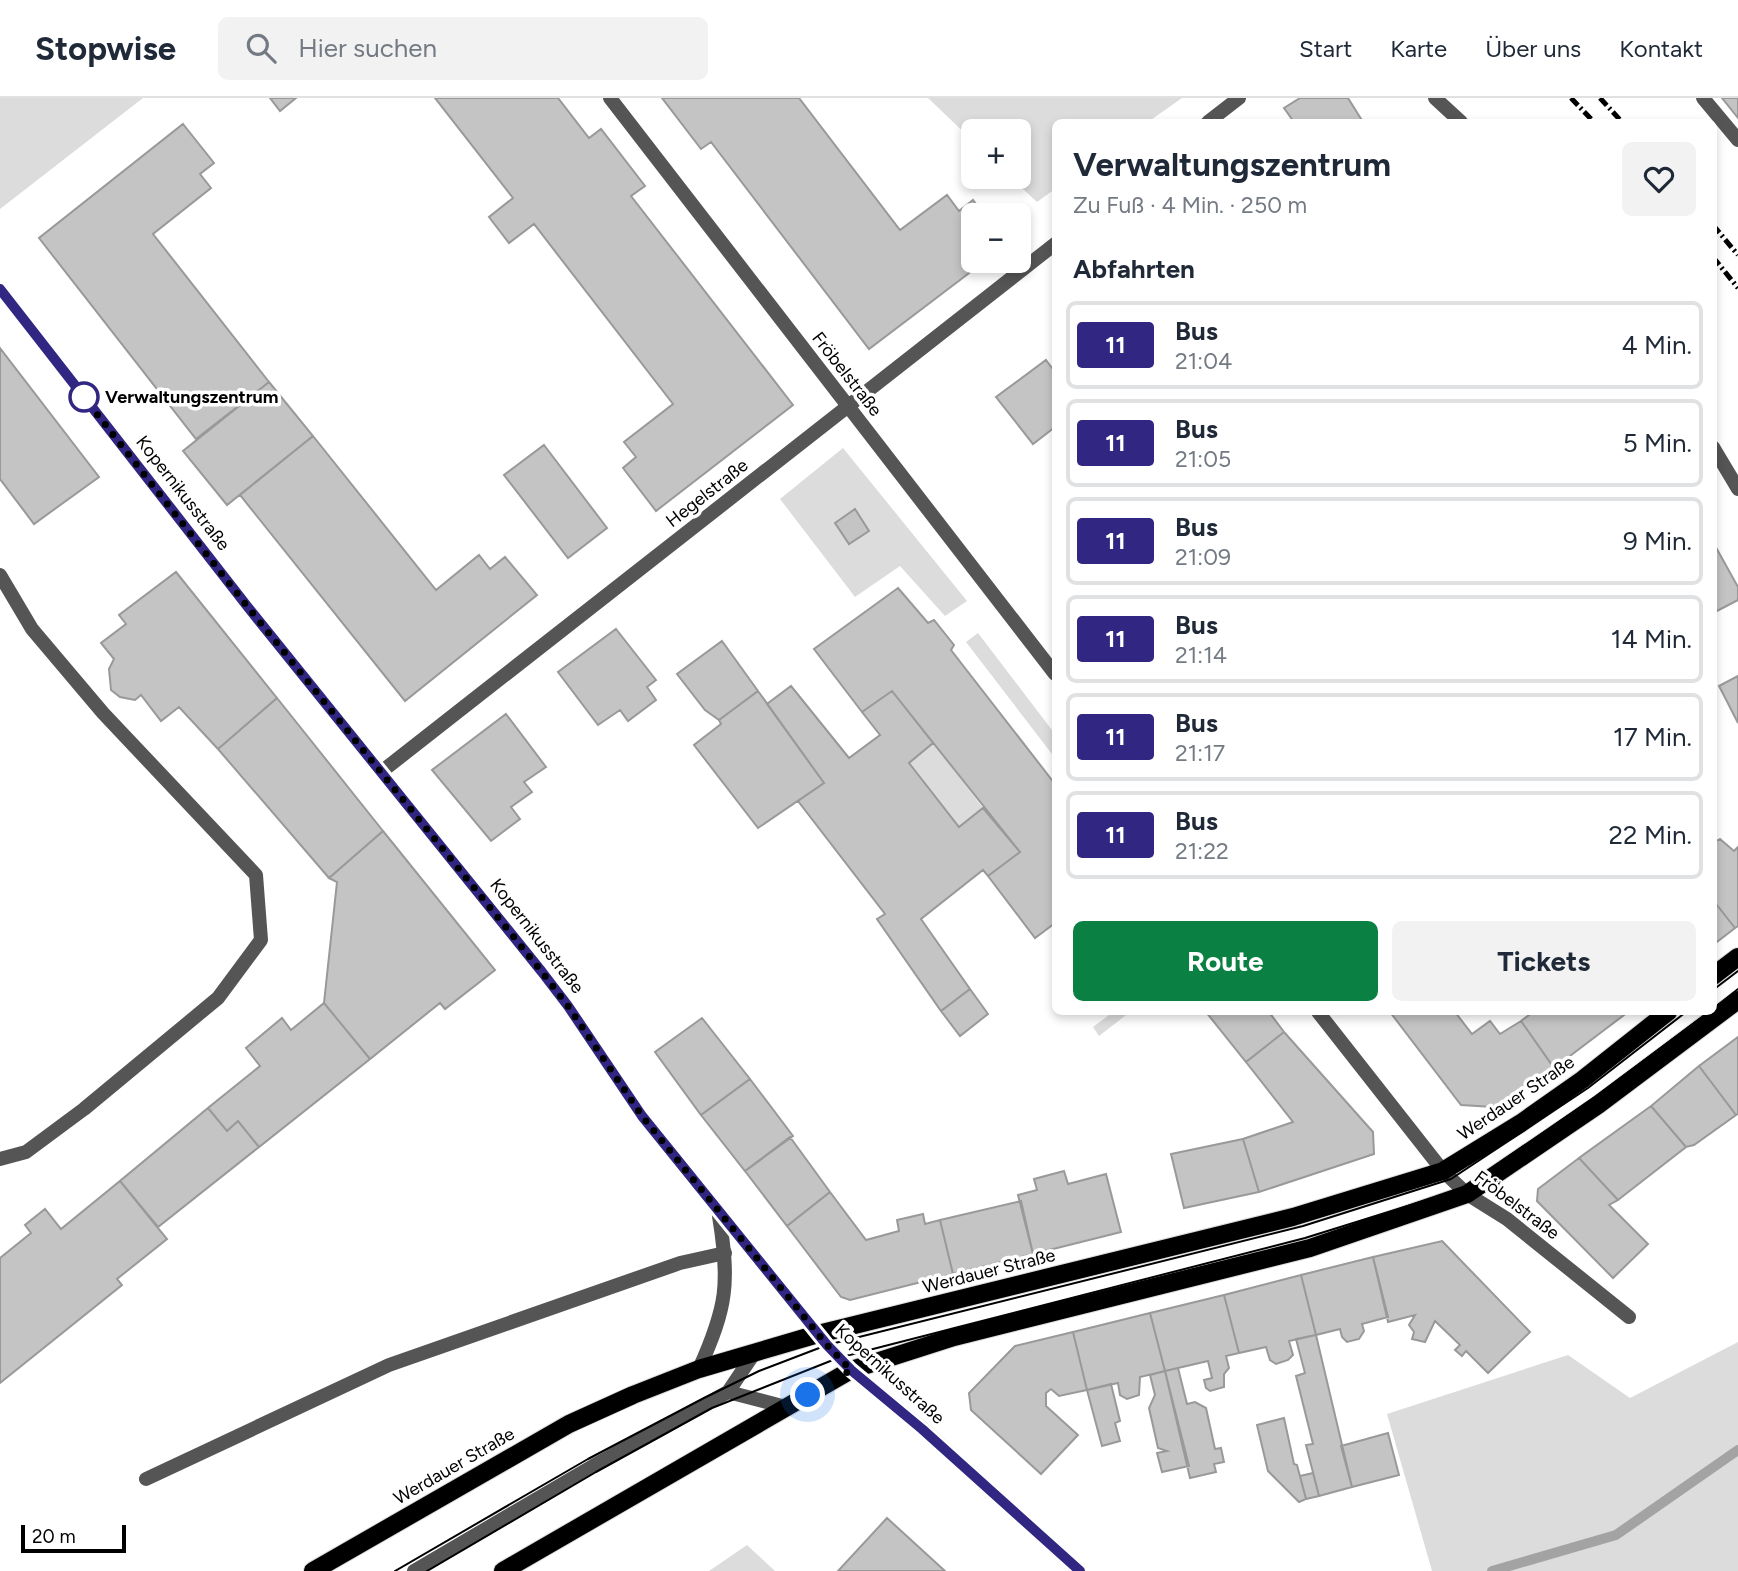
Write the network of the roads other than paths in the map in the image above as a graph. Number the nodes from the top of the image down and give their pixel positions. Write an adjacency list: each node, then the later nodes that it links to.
1 (610, 98): 10 (street, Fröbelstraße)
2 (1239, 98): 5 (street)
3 (1435, 98): 6 (street)
4 (1703, 98): 7 (street)
5 (1212, 119)
6 (1458, 119)
7 (1738, 140)
8 (1052, 246): 10 (street, Hegelstraße)
9 (0, 289): 15 (street, Kopernikusstraße)
10 (848, 407): 14 (street, Fröbelstraße); 15 (street, Hegelstraße)
11 (1717, 454): 12 (street)
12 (1738, 489)
13 (0, 575): 21 (street)
14 (1052, 670)
15 (381, 772): 24 (street, Kopernikusstraße)
16 (1738, 957): 17 (main road)
17 (1717, 973)
18 (1738, 1000): 23 (main road)
19 (1320, 1015): 22 (street, Fröbelstraße)
20 (1664, 1015): 22 (main road, Werdauer Straße)
21 (0, 1159)
22 (1443, 1171): 23 (street, Fröbelstraße); 27 (main road, Werdauer Straße)
23 (1467, 1194): 26 (street, Fröbelstraße); 30 (main road)
24 (719, 1214): 25 (street); 27 (street, Kopernikusstraße)
25 (726, 1253): 29 (street); 33 (street)
26 (1629, 1317)
27 (818, 1334): 28 (main road, Werdauer Straße); 30 (street, Kopernikusstraße)
28 (755, 1352): 29 (main road, Werdauer Straße); 31 (street)
29 (699, 1369): 34 (main road, Werdauer Straße)
30 (851, 1370): 32 (main road); 37 (street, Kopernikusstraße)
31 (728, 1392): 32 (street); 35 (street)
32 (786, 1407): 36 (main road)
33 (146, 1479)
34 (313, 1571)
35 (414, 1571)
36 (503, 1571)
37 (1080, 1571)

